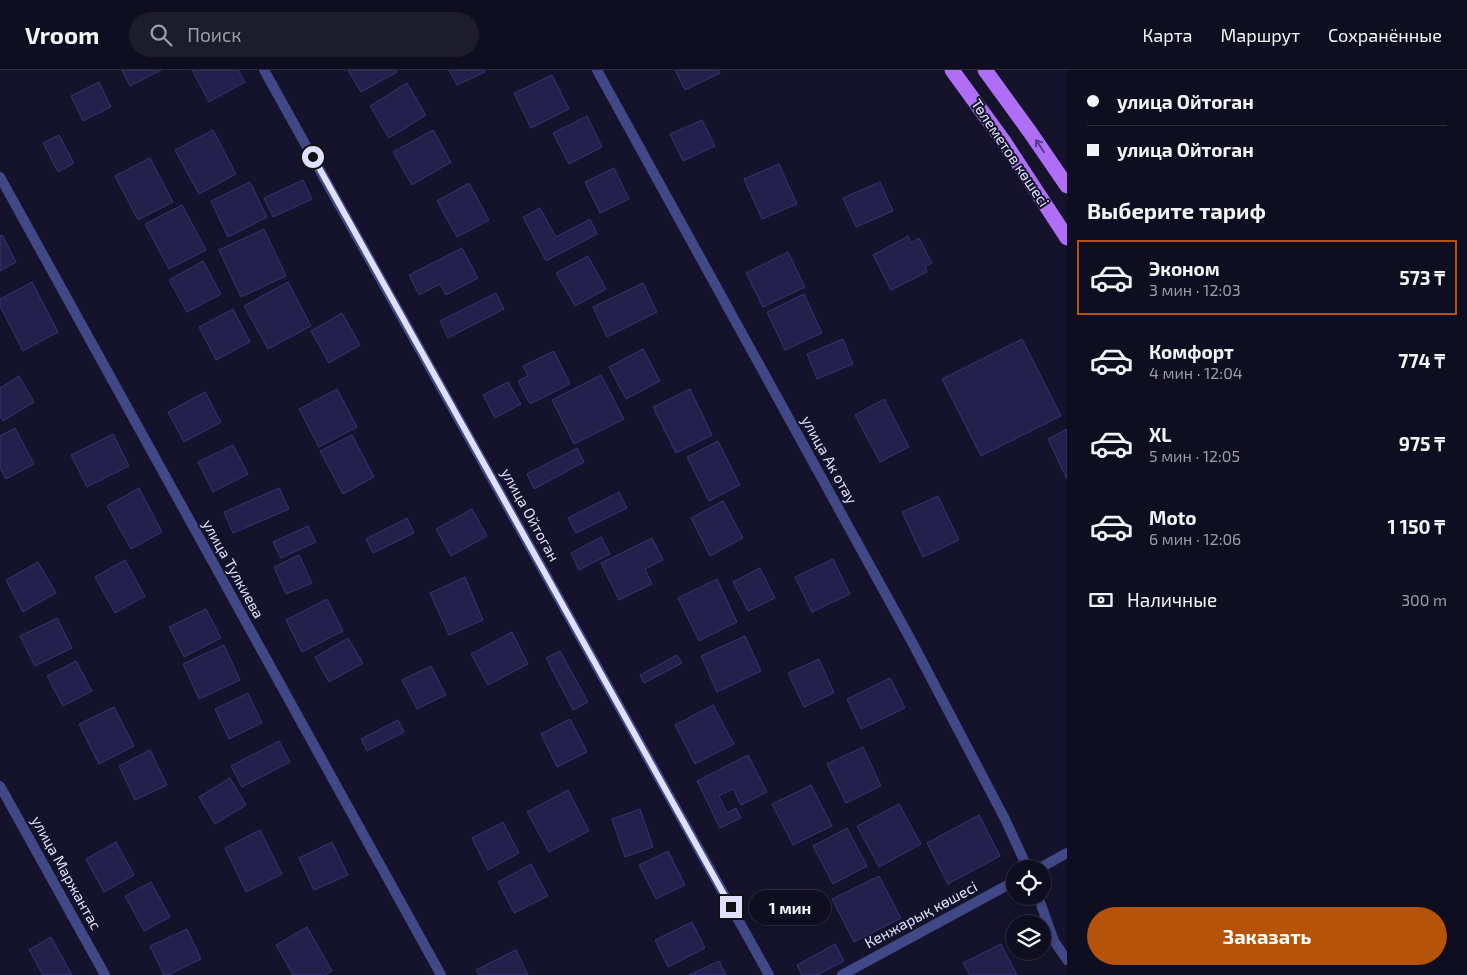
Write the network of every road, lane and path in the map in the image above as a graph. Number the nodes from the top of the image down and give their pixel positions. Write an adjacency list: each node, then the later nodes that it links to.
1 (264, 70): 17 (street, улица Ойтоган)
2 (597, 70): 10 (street, улица Ак отау)
3 (952, 70): 7 (main road, Төлеметов көшесі)
4 (985, 70): 6 (main road, Төлеметов көшесі, one-way to 4)
5 (0, 176): 16 (street, улица Тулкиева)
6 (1067, 186)
7 (1067, 238)
8 (0, 786): 15 (street, улица Маржантас)
9 (1067, 853): 11 (street)
10 (1024, 860)
11 (1051, 862)
12 (1006, 886): 18 (street, Кенжарық көшесі)
13 (1041, 905): 14 (street)
14 (1067, 960)
15 (105, 975)
16 (441, 975)
17 (769, 975)
18 (842, 975)

